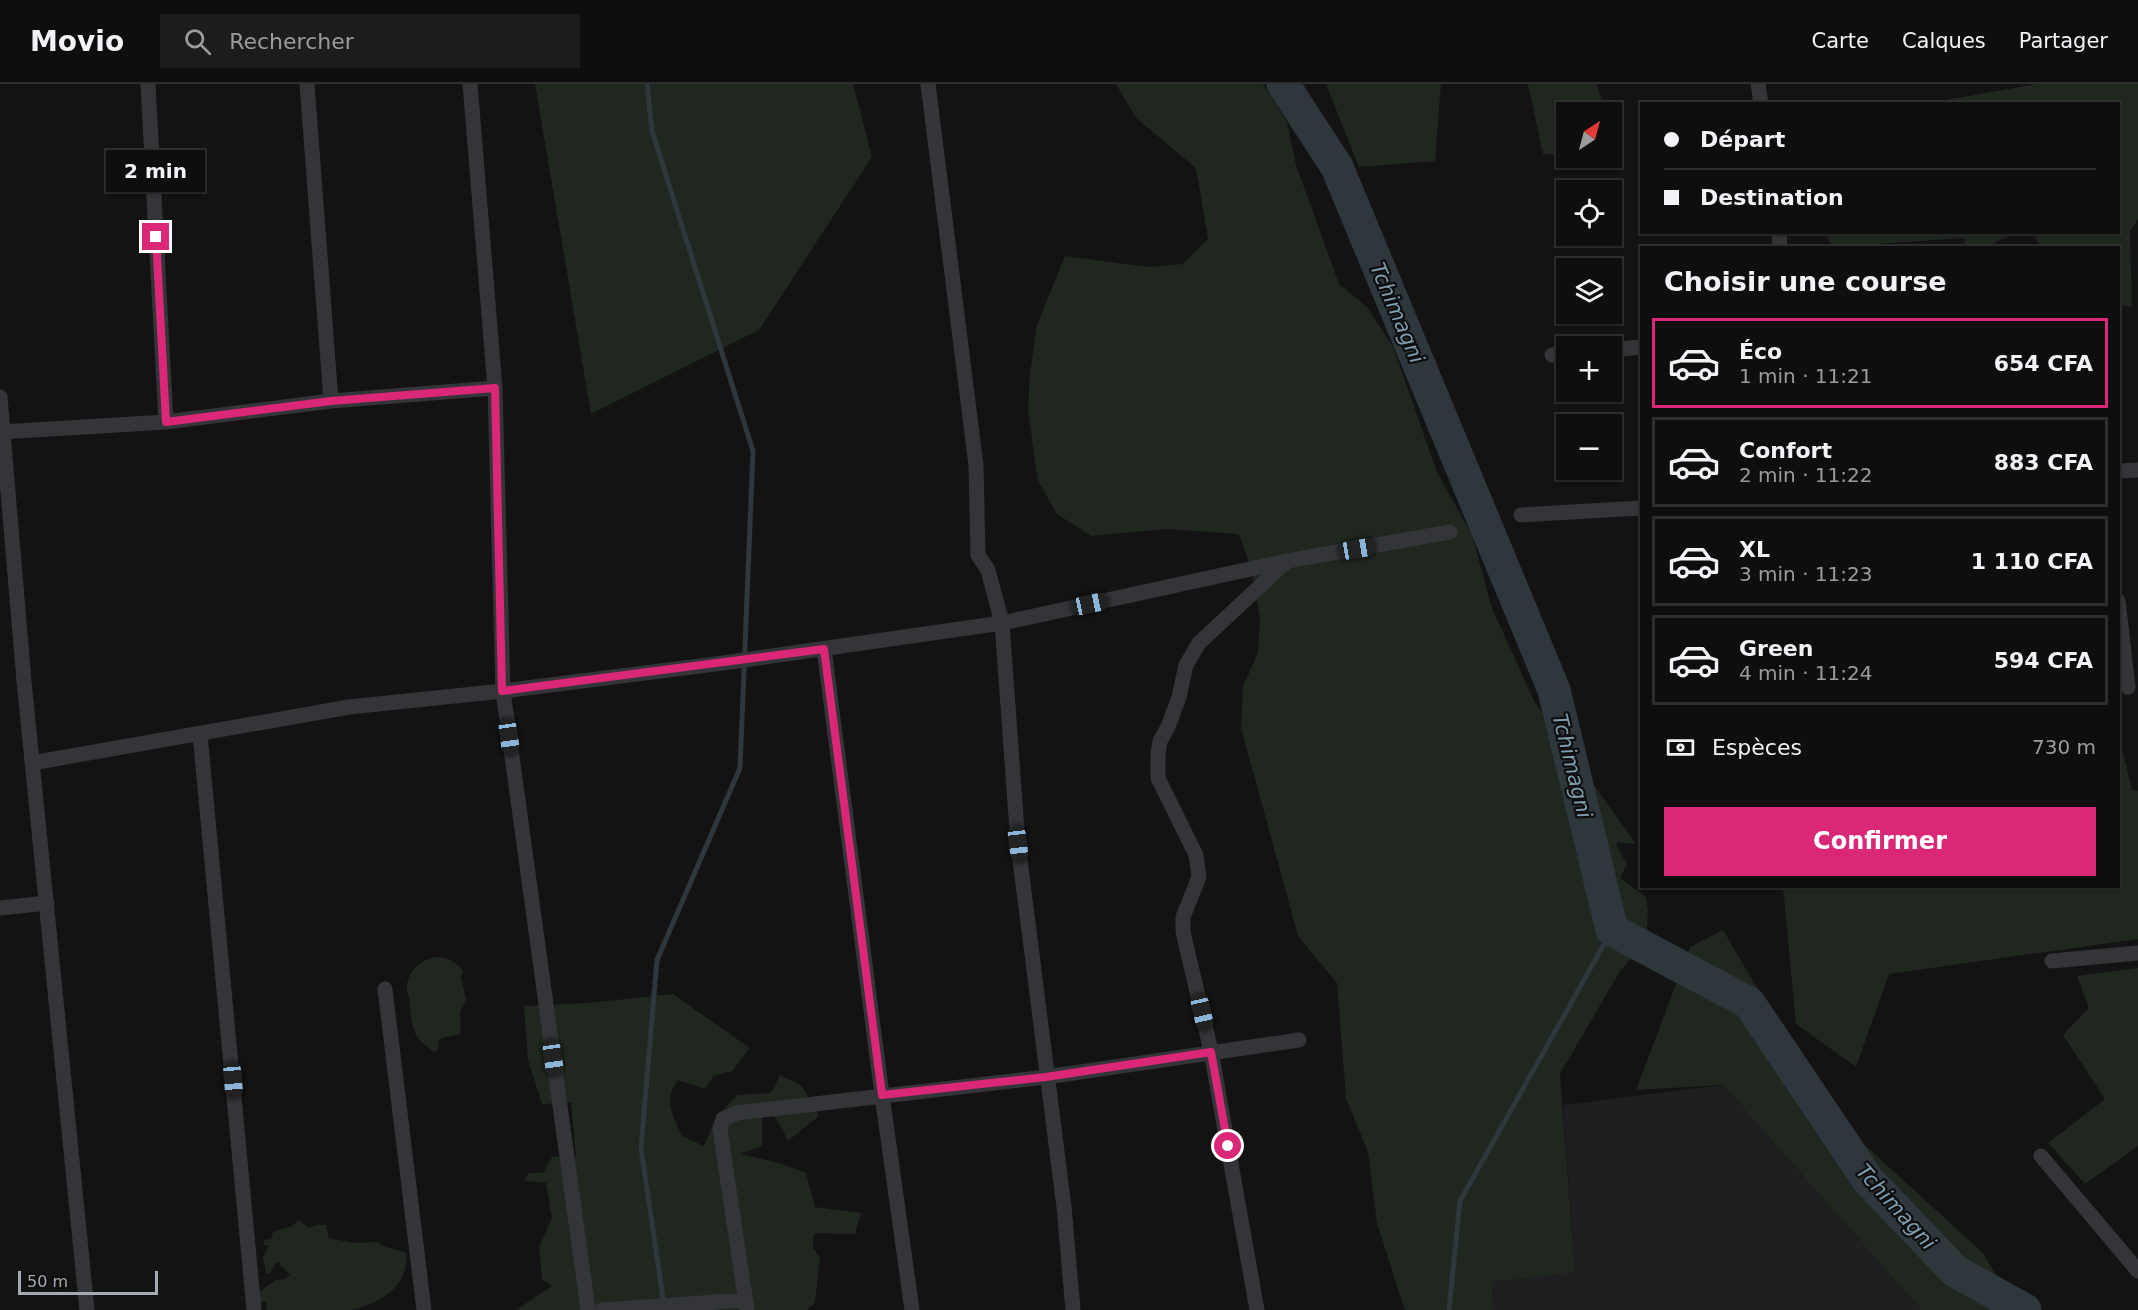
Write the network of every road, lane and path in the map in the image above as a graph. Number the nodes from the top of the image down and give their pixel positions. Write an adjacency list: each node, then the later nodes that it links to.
1 (148, 84): 12 (street)
2 (307, 84): 11 (street)
3 (470, 84): 9 (street)
4 (928, 84): 20 (street)
5 (1758, 84): 6 (street)
6 (1761, 102)
7 (1640, 347): 8 (street)
8 (1622, 349)
9 (495, 388): 11 (street); 24 (street)
10 (0, 397): 13 (street)
11 (331, 401): 12 (street)
12 (166, 422): 13 (street)
13 (1, 432): 26 (street)
14 (2138, 470): 15 (street)
15 (2120, 471)
16 (1640, 508): 17 (street)
17 (1521, 515)
18 (1450, 532): 19 (street)
19 (1287, 561): 20 (street); 33 (street)
20 (1002, 623): 22 (street); 34 (street)
21 (2120, 631): 23 (street)
22 (824, 649): 24 (street); 35 (street)
23 (2128, 687)
24 (502, 691): 25 (street); 42 (street)
25 (200, 734): 26 (street); 40 (street)
26 (32, 763): 27 (street)
27 (46, 903): 28 (street); 39 (street)
28 (0, 908)
29 (2138, 953): 30 (street)
30 (2052, 961)
31 (385, 990): 41 (street)
32 (1299, 1040): 33 (street)
33 (1211, 1052): 34 (street); 46 (street)
34 (1046, 1077): 35 (street); 45 (street)
35 (882, 1095): 38 (street); 44 (street)
36 (2041, 1156): 37 (street)
37 (2138, 1271)
38 (746, 1305): 43 (street)
39 (87, 1310)
40 (254, 1310)
41 (424, 1310)
42 (588, 1310)
43 (602, 1310)
44 (912, 1310)
45 (1073, 1310)
46 (1257, 1310)

